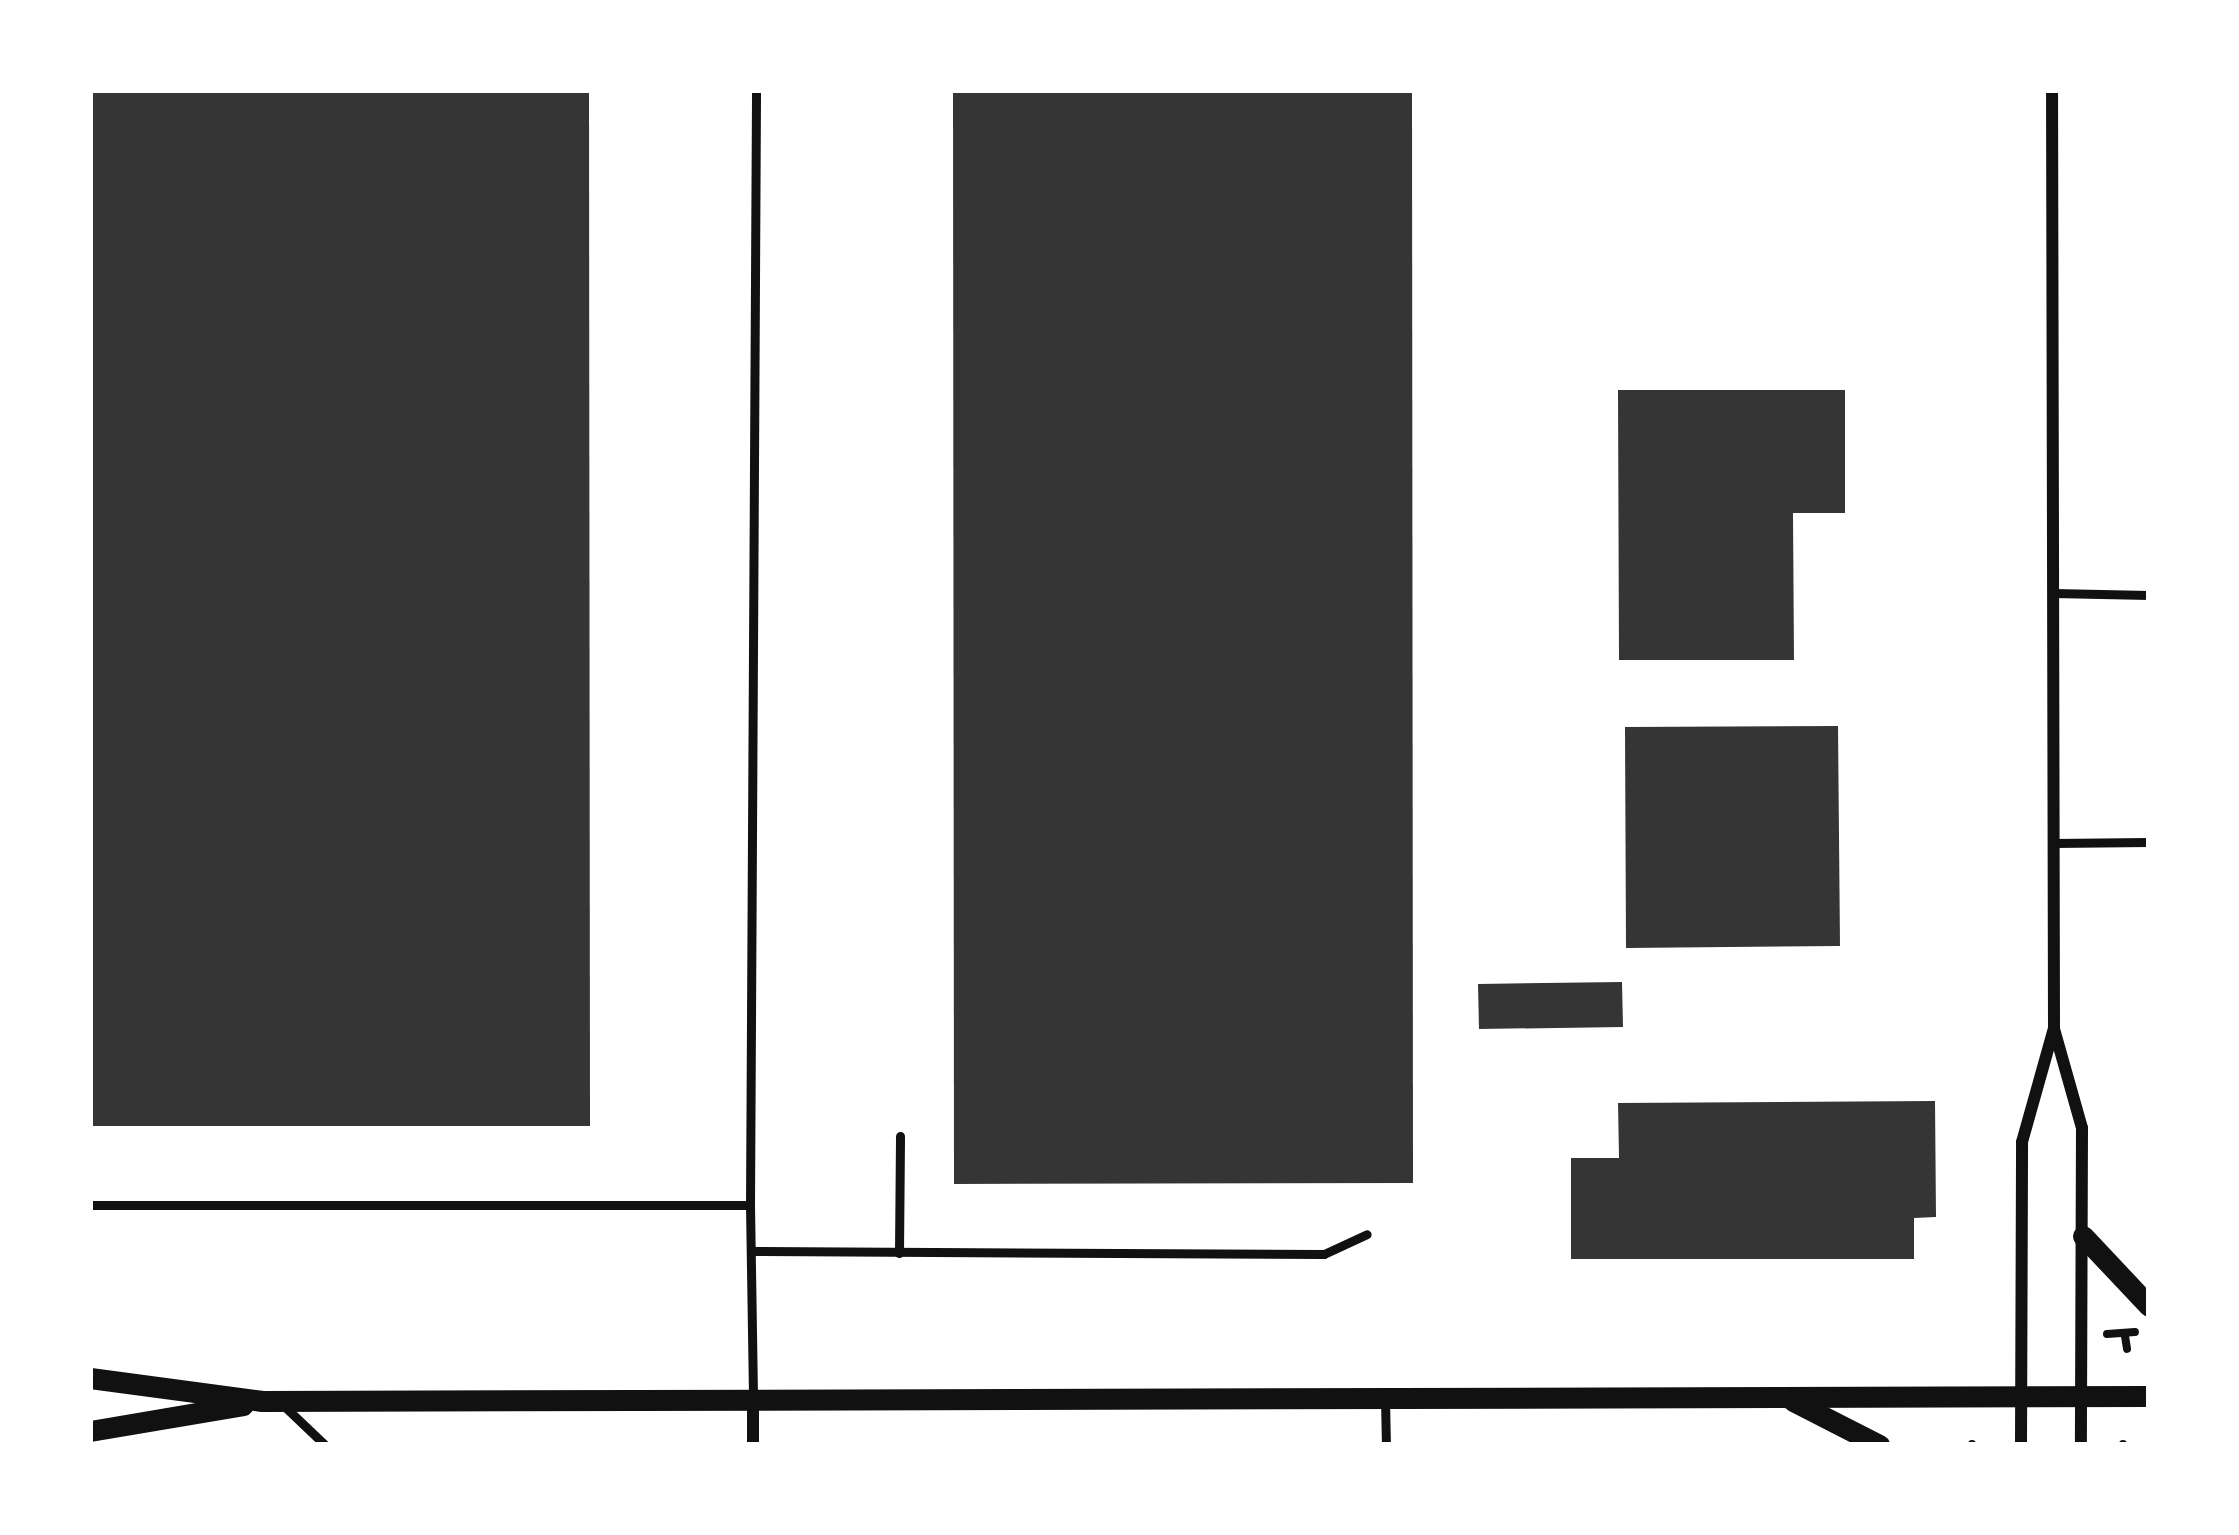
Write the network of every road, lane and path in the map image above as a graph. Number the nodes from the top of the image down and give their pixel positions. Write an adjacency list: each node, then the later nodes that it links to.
1 (756, 90): 10 (lane)
2 (2052, 90): 3 (street)
3 (2053, 593): 4 (lane); 6 (street)
4 (2149, 595)
5 (2149, 842): 6 (lane)
6 (2053, 843): 7 (street)
7 (2054, 1028): 12 (street); 21 (street)
8 (900, 1136): 14 (lane)
9 (90, 1205): 10 (lane)
10 (750, 1205): 13 (lane)
11 (1367, 1234): 14 (lane)
12 (2083, 1236): 15 (street); 22 (street)
13 (751, 1251): 14 (lane); 26 (lane)
14 (898, 1253)
15 (2149, 1306)
16 (2140, 1330): 18 (path)
17 (2107, 1334): 18 (path)
18 (2125, 1336): 19 (path)
19 (2127, 1349)
20 (90, 1378): 27 (street)
21 (2021, 1394): 22 (street); 24 (street); 33 (street)
22 (2081, 1396): 23 (street); 34 (street)
23 (2149, 1396)
24 (1787, 1397): 25 (street); 32 (street)
25 (1385, 1399): 26 (street); 31 (lane)
26 (753, 1400): 27 (street); 30 (street)
27 (271, 1401): 28 (street); 29 (lane)
28 (90, 1431)
29 (325, 1445)
30 (753, 1445)
31 (1386, 1445)
32 (1879, 1445)
33 (2021, 1445)
34 (2081, 1445)

